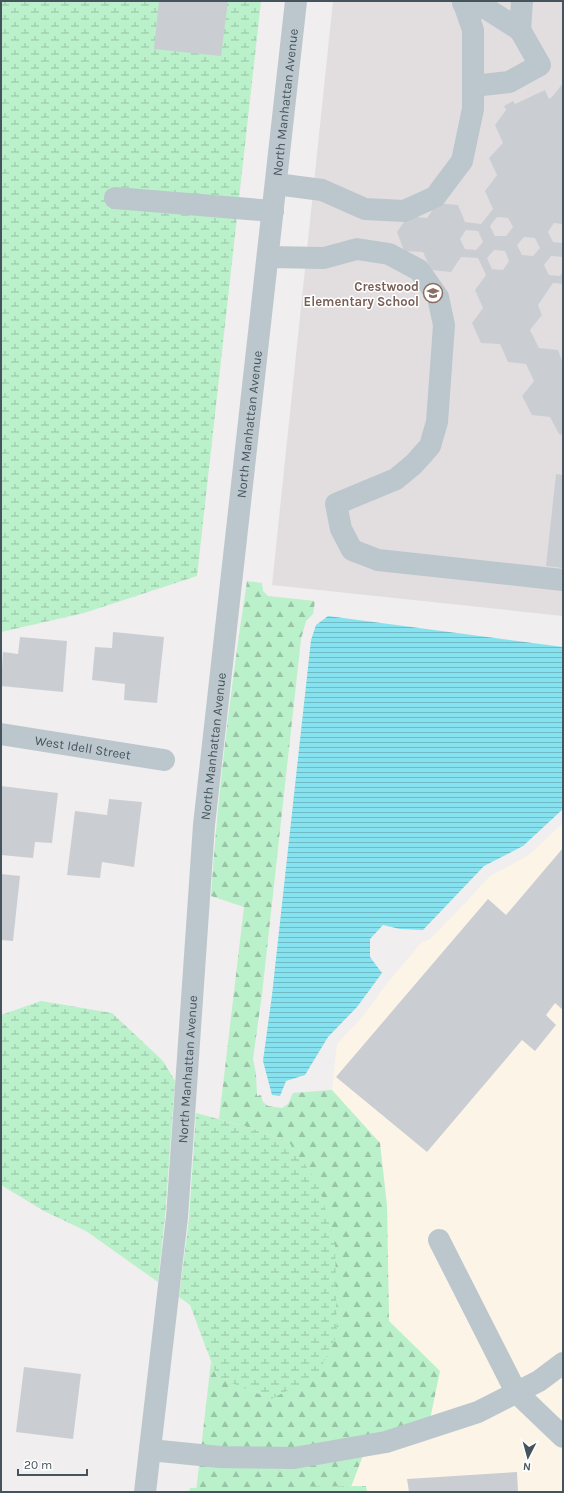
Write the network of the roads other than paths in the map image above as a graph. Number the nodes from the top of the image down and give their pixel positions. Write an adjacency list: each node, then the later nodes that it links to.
1 (296, 1): 6 (street, North Manhattan Avenue)
2 (522, 1): 4 (street)
3 (463, 2): 4 (street); 5 (street)
4 (520, 30): 5 (street)
5 (473, 86): 6 (street)
6 (276, 184): 8 (street, North Manhattan Avenue)
7 (115, 198): 8 (street)
8 (273, 211): 9 (street, North Manhattan Avenue)
9 (268, 257): 10 (street); 17 (street, North Manhattan Avenue)
10 (563, 580)
11 (1, 734): 12 (street, West Idell Street)
12 (164, 760)
13 (439, 1240): 15 (street)
14 (563, 1363): 15 (street)
15 (516, 1392): 16 (street); 17 (street)
16 (563, 1437)
17 (150, 1450): 18 (street, North Manhattan Avenue)
18 (145, 1492)

